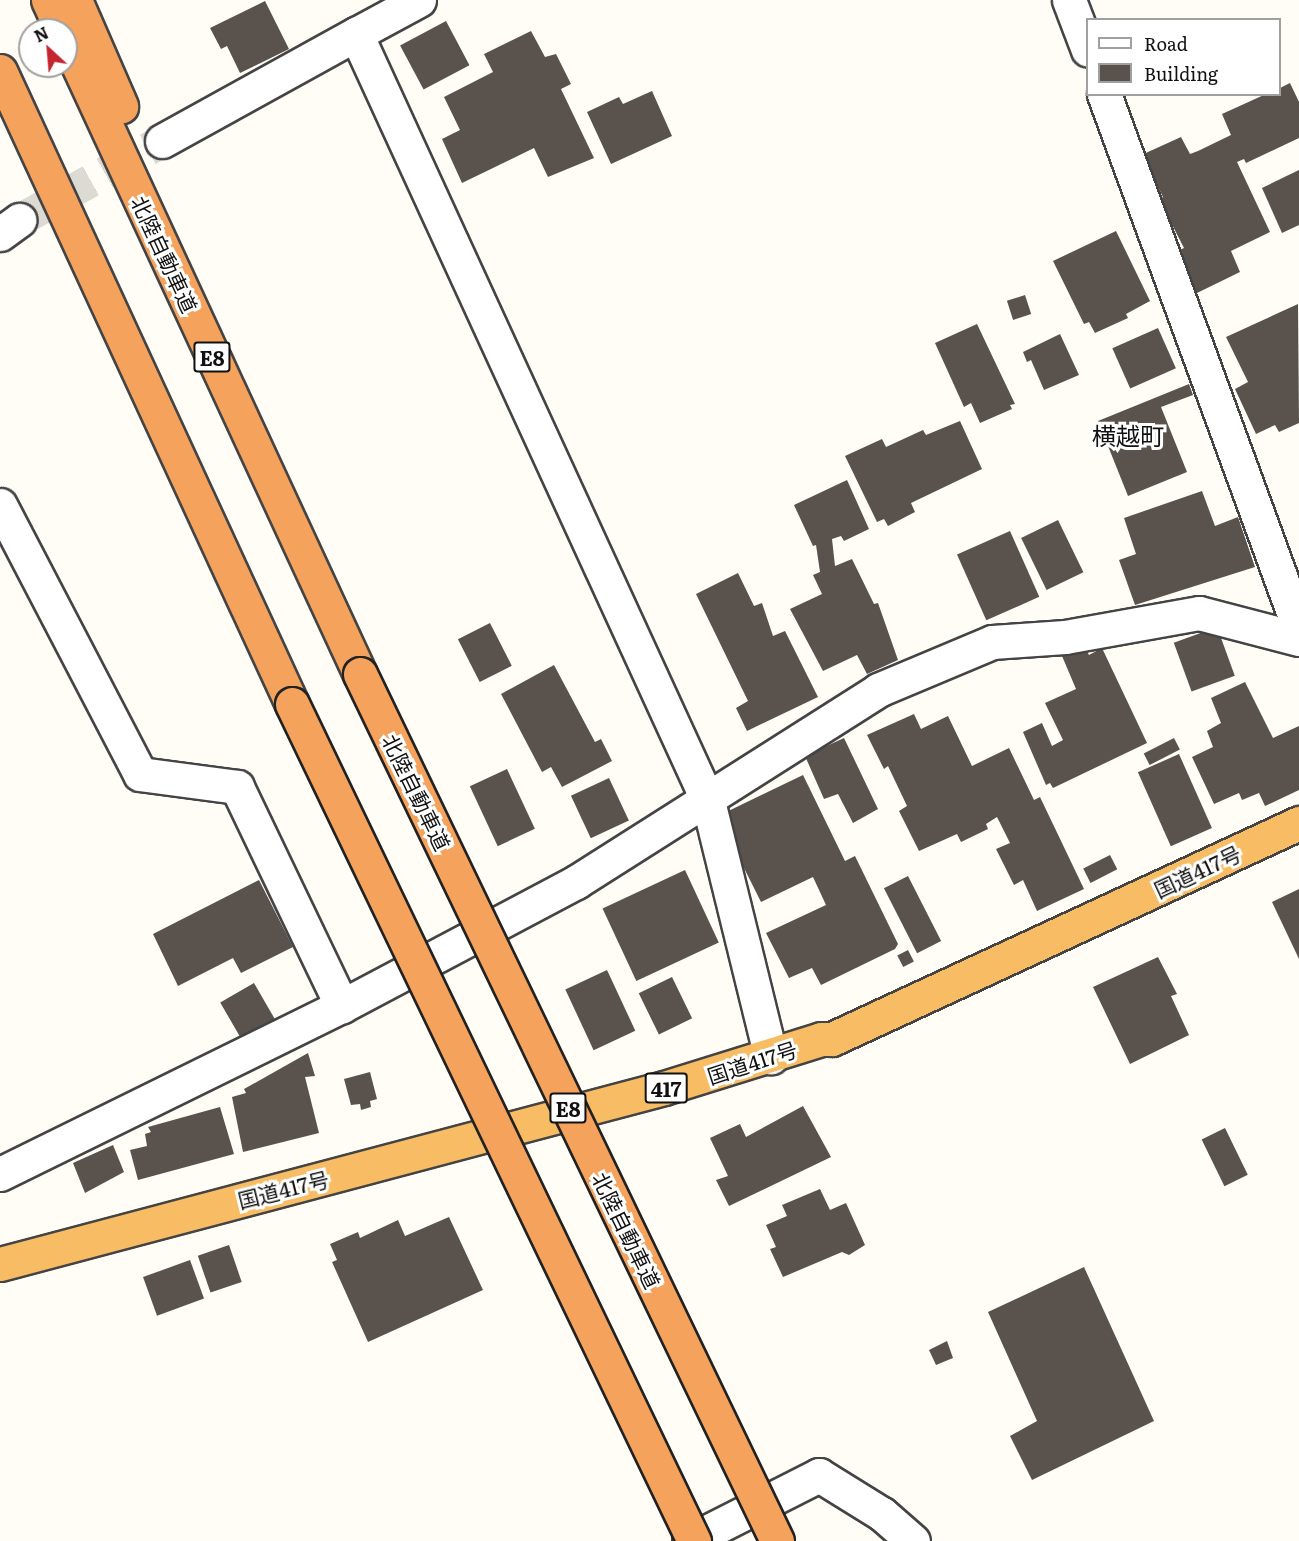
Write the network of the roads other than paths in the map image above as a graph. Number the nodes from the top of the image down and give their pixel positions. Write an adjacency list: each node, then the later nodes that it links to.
1 (48, 0): 5 (highway)
2 (75, 0): 13 (highway)
3 (419, 0): 6 (street)
4 (1069, 0): 7 (street)
5 (56, 18)
6 (356, 34): 11 (street); 16 (street)
7 (1086, 45)
8 (78, 65): 13 (highway, 北陸自動車道 / E8)
9 (0, 70): 23 (highway, bridge)
10 (1105, 96): 14 (street)
11 (162, 141)
12 (0, 505): 18 (street)
13 (316, 582): 24 (highway, 北陸自動車道 / E8, bridge)
14 (1299, 628)
15 (1299, 639): 16 (street)
16 (708, 801): 18 (street); 19 (street)
17 (1299, 823): 19 (highway, 国道417号 / 417)
18 (342, 1006): 20 (street)
19 (771, 1057): 21 (highway, 国道417号 / 417)
20 (0, 1174)
21 (0, 1264)
22 (689, 1541): 25 (street)
23 (694, 1541)
24 (777, 1541)
25 (913, 1541)

